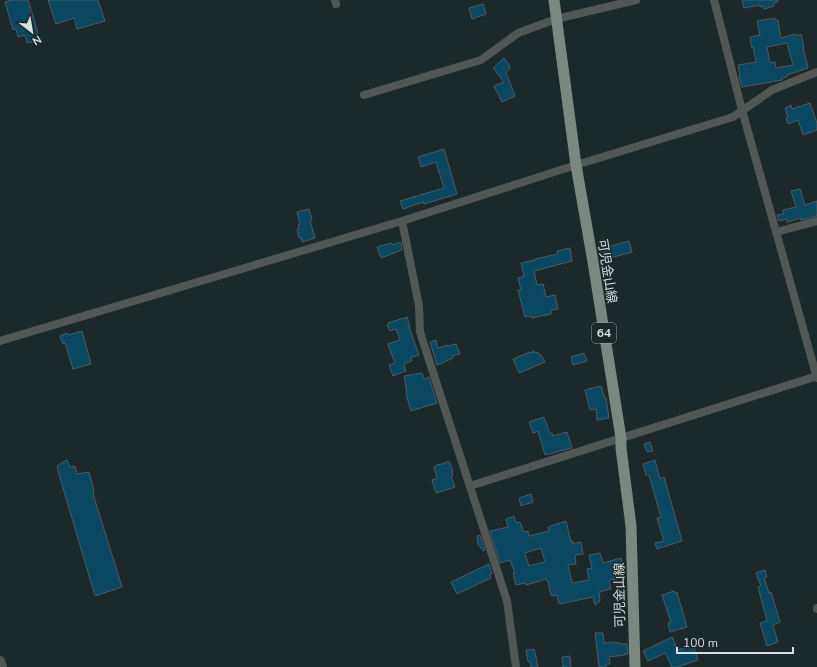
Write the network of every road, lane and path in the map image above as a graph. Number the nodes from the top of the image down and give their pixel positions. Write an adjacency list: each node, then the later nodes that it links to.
1 (554, 0): 4 (main road, 可児金山線 / 64)
2 (636, 0): 4 (street)
3 (714, 0): 7 (street)
4 (556, 19): 6 (street); 8 (main road, 可児金山線 / 64)
5 (817, 72): 7 (street)
6 (364, 95)
7 (742, 110): 8 (street); 11 (street)
8 (576, 165): 9 (street); 14 (main road, 可児金山線 / 64)
9 (402, 221): 12 (street); 15 (street)
10 (817, 221): 11 (street)
11 (776, 232): 13 (street)
12 (0, 341)
13 (817, 377): 14 (street)
14 (621, 438): 15 (street); 19 (main road, 可児金山線 / 64)
15 (470, 486): 18 (street)
16 (0, 661): 17 (street)
17 (2, 667)
18 (516, 667)
19 (635, 667)

